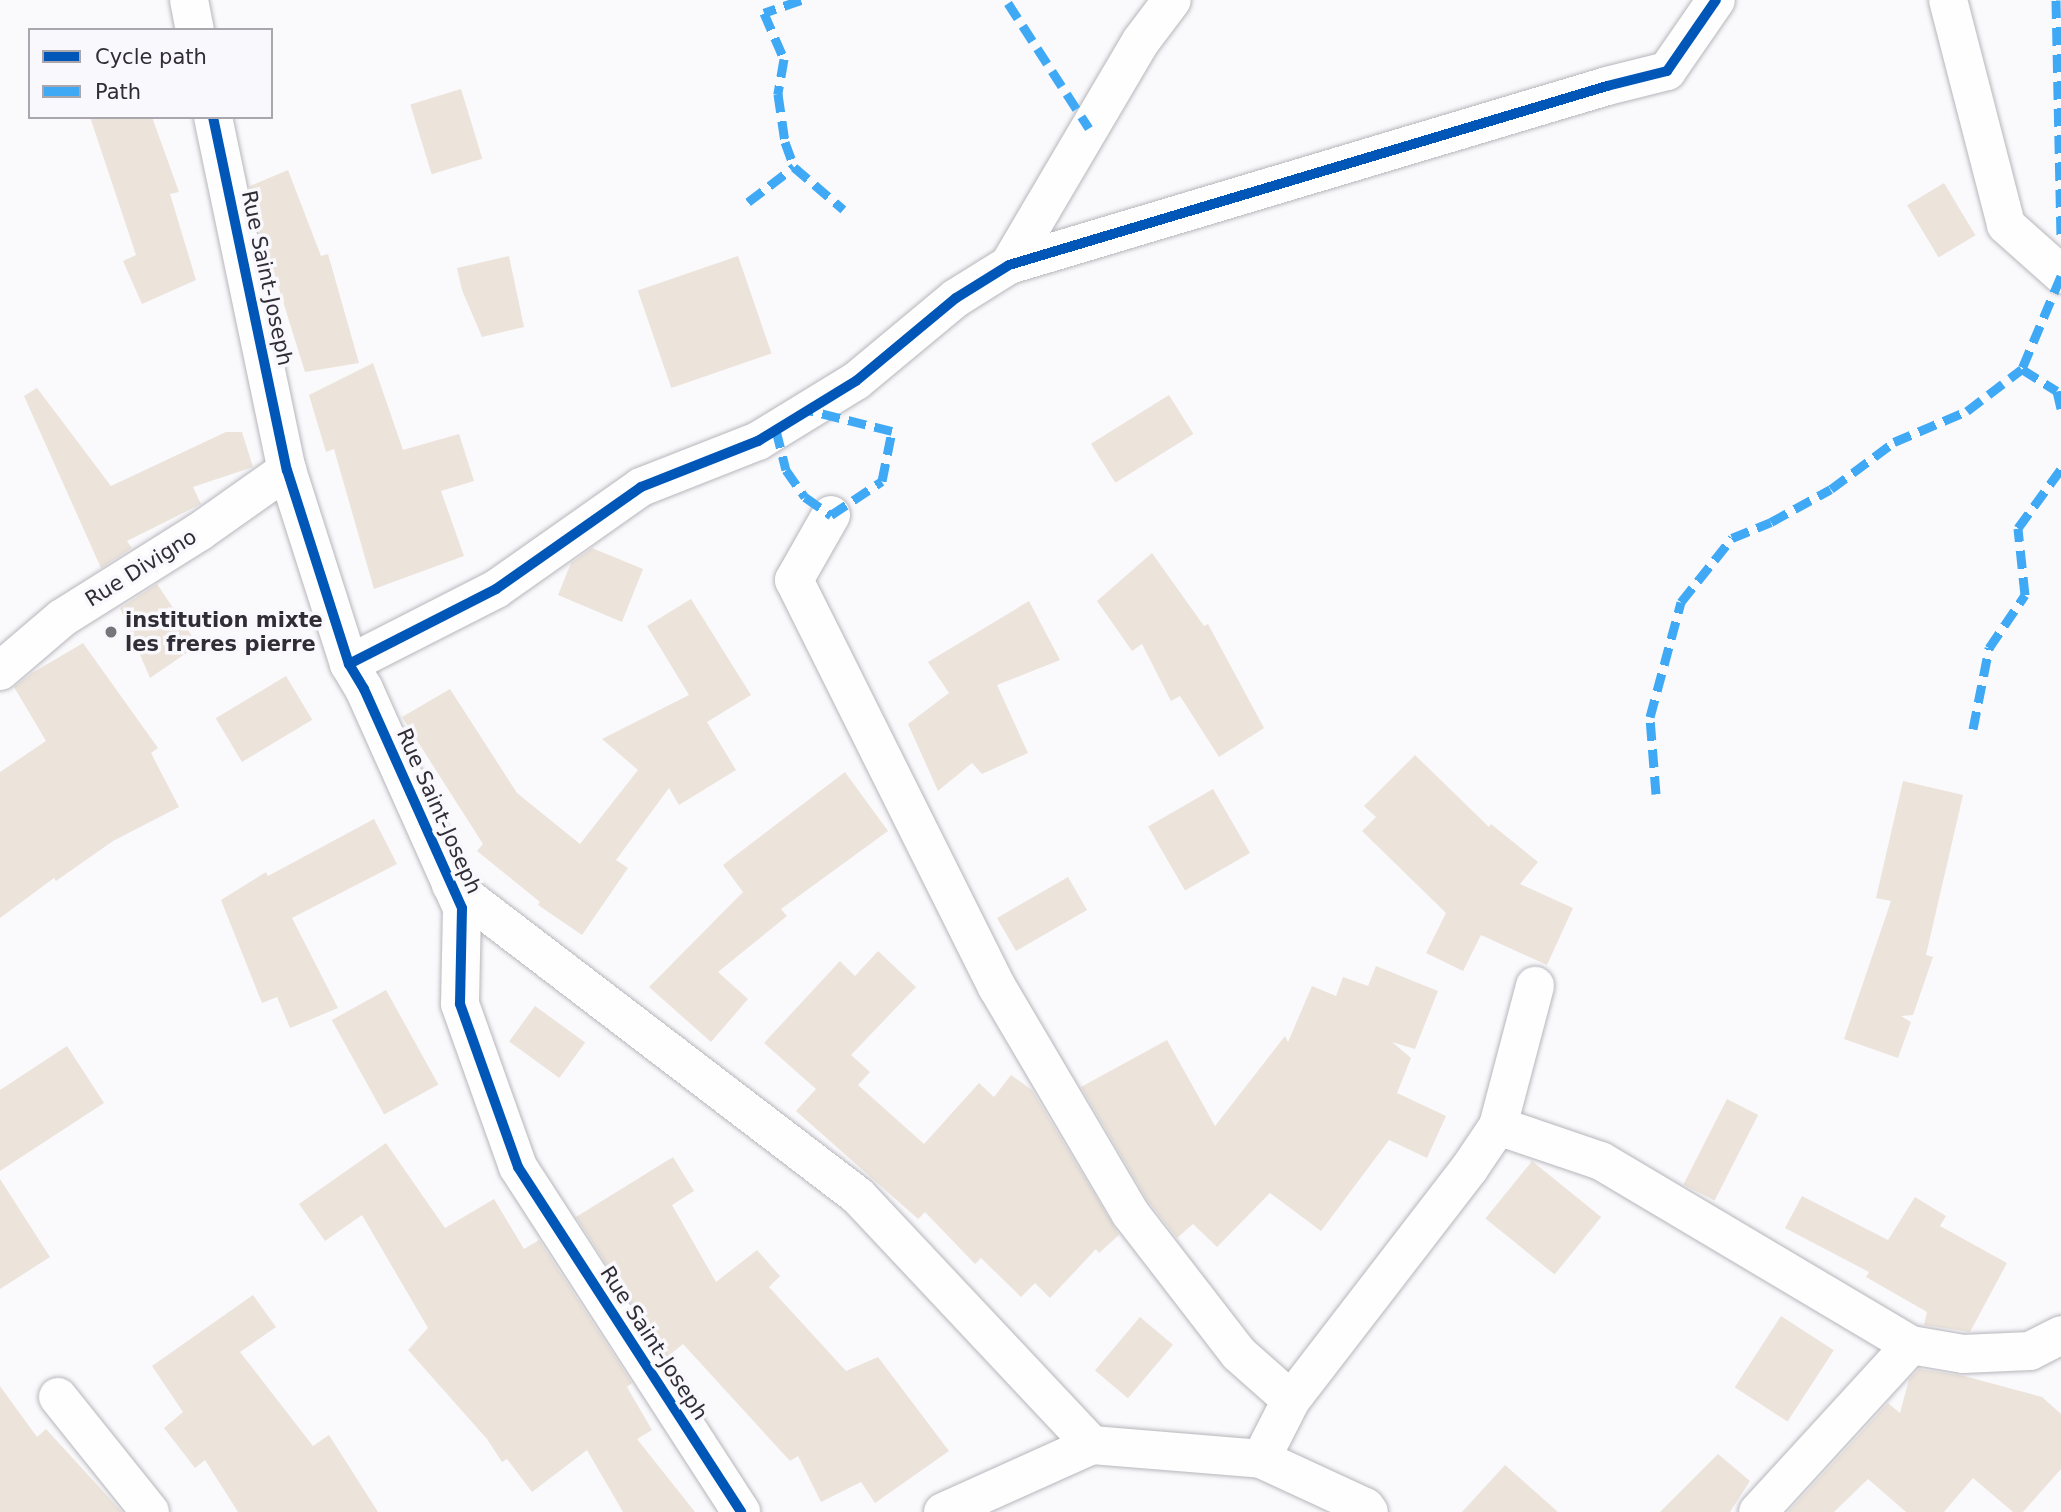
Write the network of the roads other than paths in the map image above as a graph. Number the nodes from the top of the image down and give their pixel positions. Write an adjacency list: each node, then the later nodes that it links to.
1 (189, 0): 5 (street)
2 (1172, 0): 7 (street)
3 (1716, 0): 7 (street)
4 (1948, 0): 8 (street)
5 (195, 28)
6 (214, 119): 9 (street, Rue Saint-Joseph)
7 (1009, 265): 11 (street)
8 (2061, 274)
9 (287, 470): 11 (street, Rue Saint-Joseph); 12 (street, Rue Divigno)
10 (831, 514): 19 (street)
11 (349, 664): 13 (street, Rue Saint-Joseph)
12 (0, 671)
13 (450, 885): 20 (street); 23 (street, Rue Saint-Joseph)
14 (1535, 986): 15 (street)
15 (1498, 1126): 17 (street); 19 (street)
16 (2061, 1335): 17 (street)
17 (1911, 1345): 26 (street)
18 (58, 1397): 22 (street)
19 (1291, 1400): 21 (street)
20 (1092, 1445): 21 (street); 24 (street)
21 (1261, 1459): 25 (street)
22 (150, 1512)
23 (741, 1512)
24 (943, 1512)
25 (1369, 1512)
26 (1758, 1512)

